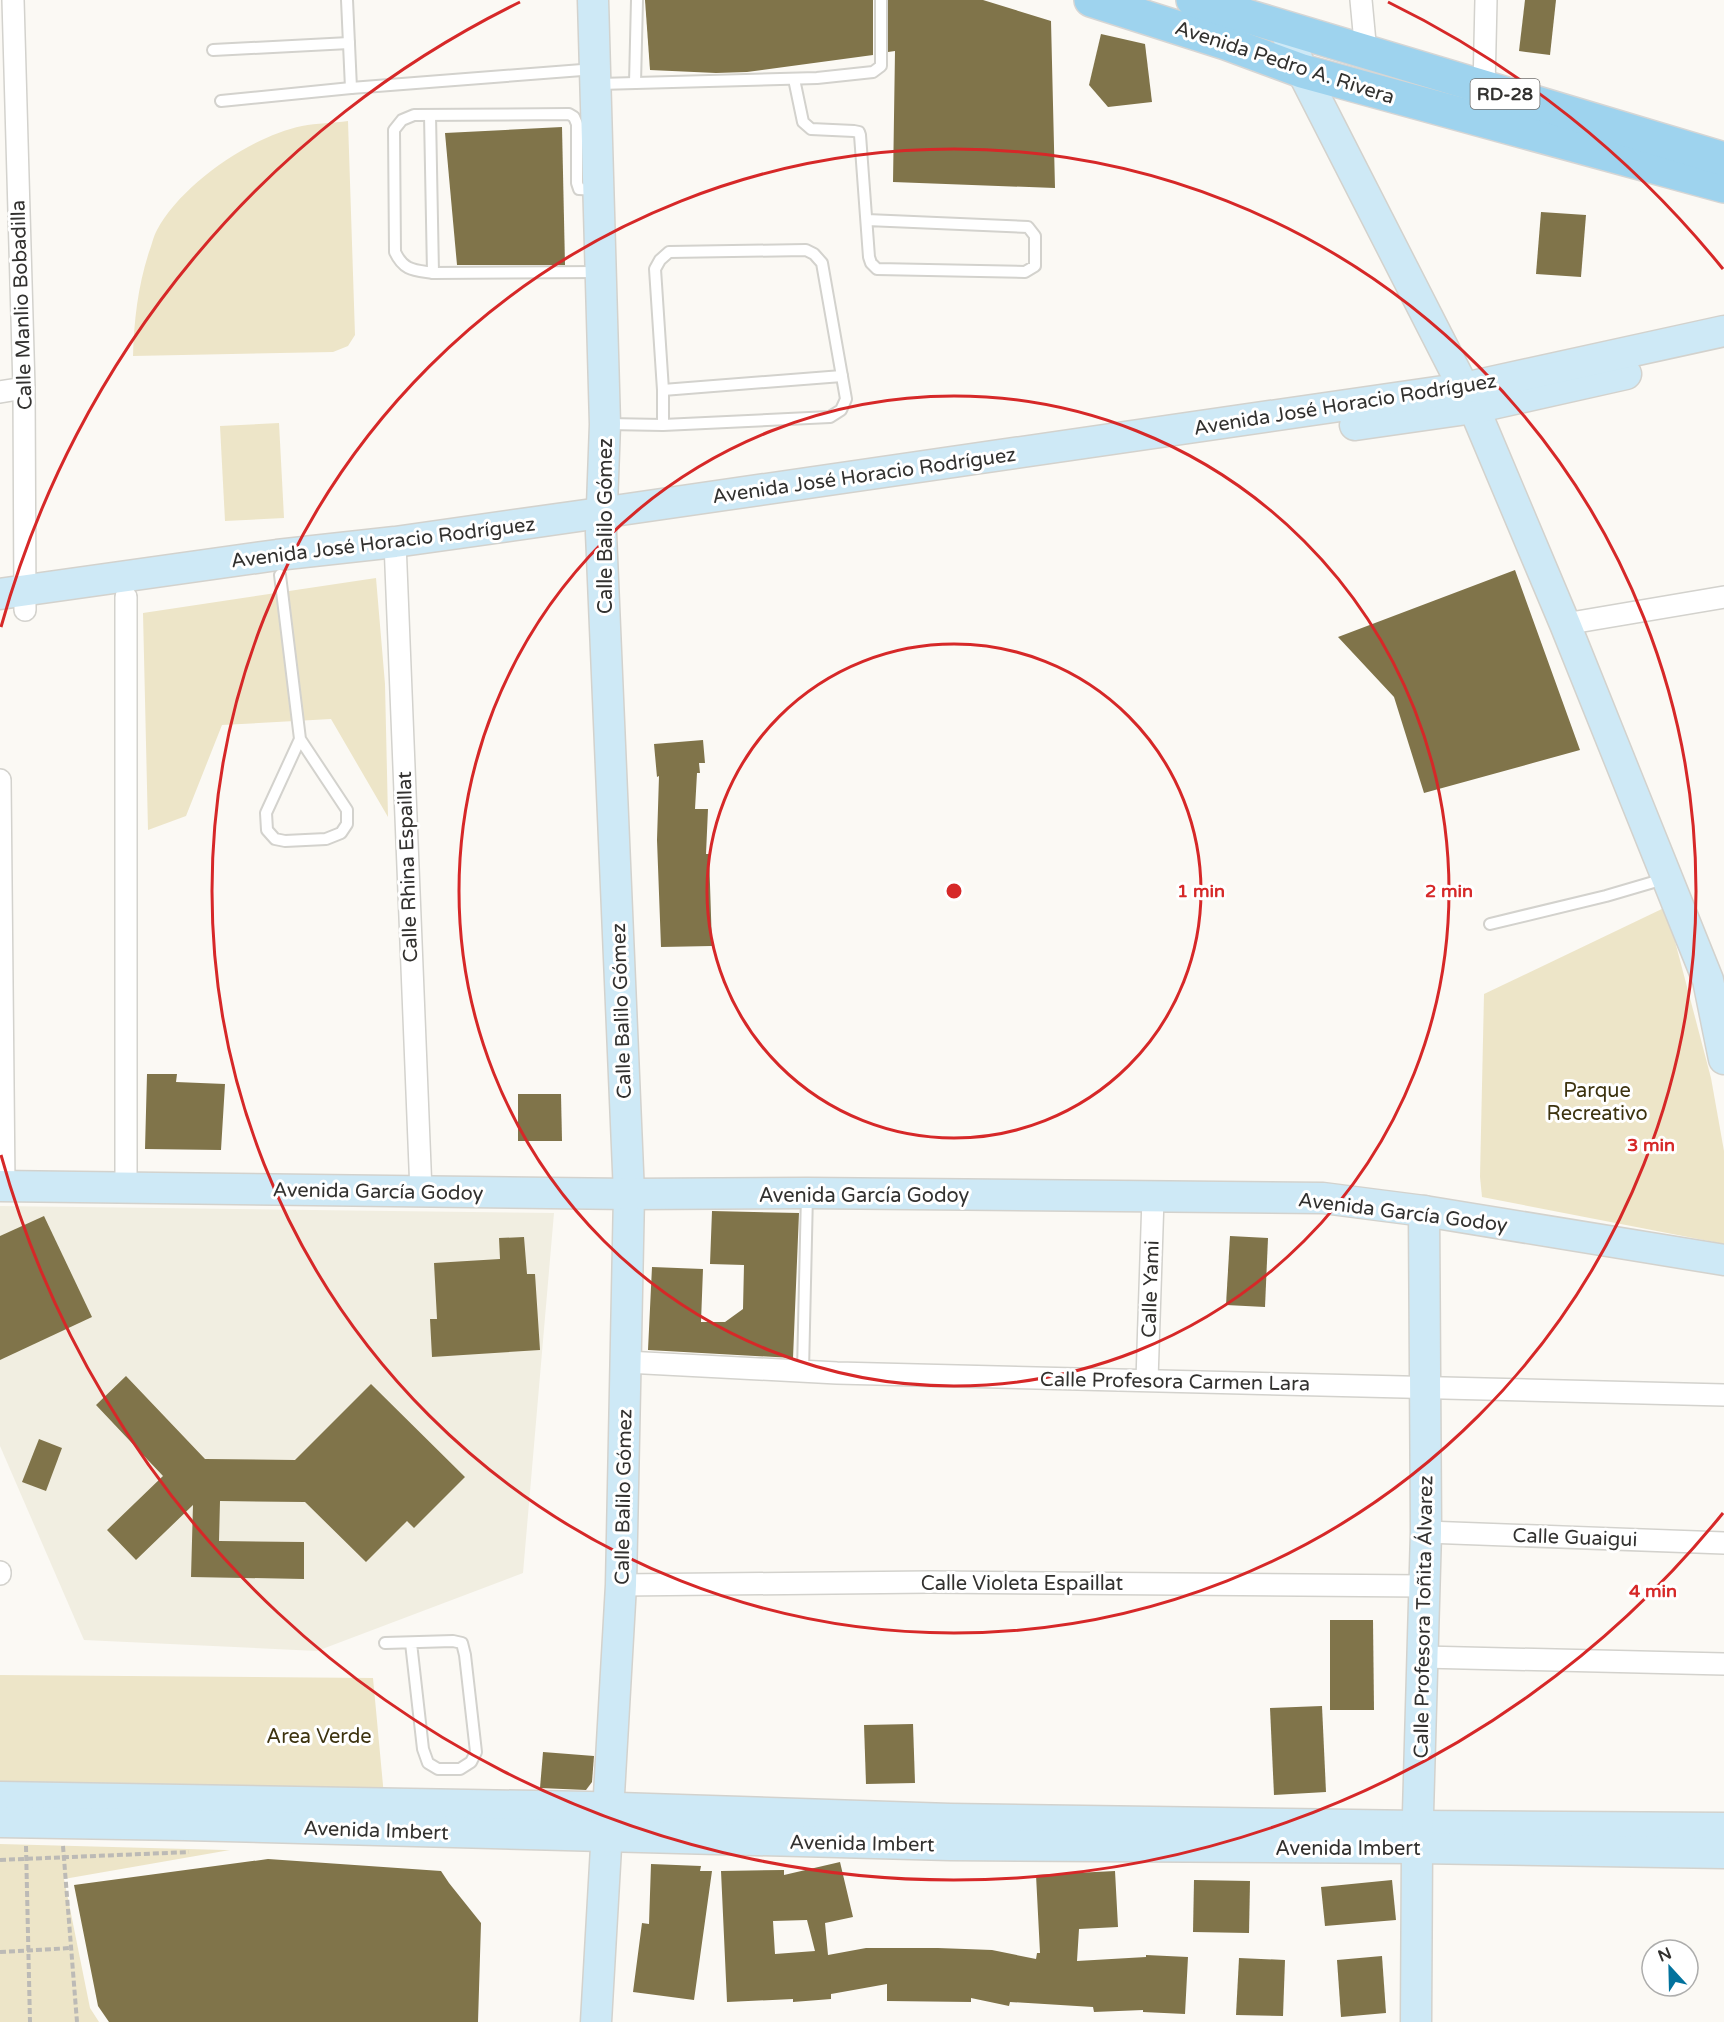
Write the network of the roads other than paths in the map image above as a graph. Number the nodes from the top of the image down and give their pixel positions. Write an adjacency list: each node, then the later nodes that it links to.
1 (13, 0): 16 (street, Calle Manlio Bobadilla)
2 (347, 0): 12 (lane)
3 (593, 0): 18 (street, Calle Balilo Gómez)
4 (637, 0): 20 (lane)
5 (880, 0): 19 (lane)
6 (1091, 0): 13 (main road, Avenida Pedro A. Rivera / RD-28)
7 (1193, 0): 10 (main road, Avenida Pedro A. Rivera / RD-28)
8 (1361, 0): 15 (street)
9 (1486, 0): 22 (street)
10 (1228, 5): 11 (main road, Avenida Pedro A. Rivera / RD-28); 13 (street)
11 (1285, 29): 15 (main road, Avenida Pedro A. Rivera / RD-28); 17 (street)
12 (349, 43): 14 (lane); 21 (lane)
13 (1226, 43): 17 (main road, Avenida Pedro A. Rivera / RD-28)
14 (213, 50)
15 (1366, 52): 22 (main road, Avenida Pedro A. Rivera / RD-28)
16 (7, 54): 34 (street, Calle Manlio Bobadilla)
17 (1302, 71): 26 (main road, Avenida Pedro A. Rivera / RD-28); 37 (street)
18 (595, 76): 20 (lane); 21 (lane); 27 (street, Calle Balilo Gómez)
19 (794, 79): 20 (lane); 28 (lane)
20 (635, 83)
21 (351, 88): 23 (lane)
22 (1484, 88): 25 (main road, Avenida Pedro A. Rivera / RD-28)
23 (221, 101)
24 (430, 115): 27 (lane); 30 (lane); 30 (lane)
25 (1724, 159)
26 (1724, 186)
27 (598, 190): 29 (street, Calle Balilo Gómez)
28 (867, 220): 28 (lane)
29 (600, 272): 30 (lane); 38 (street, Calle Balilo Gómez)
30 (433, 273)
31 (1724, 331): 37 (street, Avenida José Horacio Rodríguez)
32 (1724, 352): 37 (street, Avenida José Horacio Rodríguez)
33 (842, 376): 35 (lane); 35 (lane); 39 (lane)
34 (24, 388): 36 (street); 45 (street, Calle Manlio Bobadilla)
35 (663, 390): 39 (lane)
36 (0, 392)
37 (1469, 398): 40 (street, Avenida José Horacio Rodríguez); 46 (street)
38 (605, 424): 39 (lane); 40 (street, Calle Balilo Gómez)
39 (663, 425)
40 (601, 523): 41 (street, Avenida José Horacio Rodríguez); 56 (street, Calle Balilo Gómez)
41 (395, 551): 42 (street, Avenida José Horacio Rodríguez); 45 (street, Avenida José Horacio Rodríguez); 54 (street, Calle Rhina Espaillat)
42 (280, 575): 43 (street, Avenida José Horacio Rodríguez); 47 (lane)
43 (126, 597): 45 (street, Avenida José Horacio Rodríguez); 53 (street)
44 (1724, 597): 46 (street)
45 (13, 602)
46 (1565, 624): 49 (street)
47 (300, 739): 47 (lane)
48 (0, 780): 52 (street)
49 (1668, 878): 50 (lane); 51 (street)
50 (1490, 924)
51 (1724, 1059)
52 (2, 1186): 53 (street, Avenida García Godoy)
53 (126, 1188): 54 (street, Avenida García Godoy)
54 (421, 1192): 56 (street, Avenida García Godoy)
55 (807, 1193): 56 (street, Avenida García Godoy); 57 (street, Avenida García Godoy); 61 (lane)
56 (629, 1194): 60 (street, Calle Balilo Gómez)
57 (1153, 1198): 58 (street, Avenida García Godoy); 62 (street, Calle Yami)
58 (1424, 1211): 59 (street, Avenida García Godoy); 63 (street, Calle Profesora Toñita Álvarez)
59 (1724, 1260)
60 (626, 1362): 61 (street, Calle Profesora Carmen Lara); 67 (street, Calle Balilo Gómez)
61 (803, 1371): 62 (street, Calle Profesora Carmen Lara)
62 (1146, 1380): 63 (street, Calle Profesora Carmen Lara)
63 (1425, 1387): 64 (street, Calle Profesora Carmen Lara); 65 (street, Calle Profesora Toñita Álvarez)
64 (1724, 1395)
65 (1426, 1532): 66 (street, Calle Guaigui); 68 (street, Calle Profesora Toñita Álvarez)
66 (1724, 1543)
67 (621, 1585): 68 (street, Calle Violeta Espaillat); 75 (street, Calle Balilo Gómez)
68 (1424, 1586): 71 (street, Calle Profesora Toñita Álvarez)
69 (385, 1643): 70 (lane)
70 (411, 1643): 70 (lane)
71 (1423, 1657): 72 (street); 78 (street, Calle Profesora Toñita Álvarez)
72 (1724, 1664)
73 (0, 1797): 76 (street, Avenida Imbert)
74 (0, 1822): 76 (street, Avenida Imbert)
75 (607, 1822): 76 (street, Avenida Imbert); 78 (street, Avenida Imbert); 80 (street, Calle Balilo Gómez)
76 (187, 1826)
77 (1724, 1828): 78 (street, Avenida Imbert)
78 (1417, 1837): 79 (street, Avenida Imbert); 81 (street, Calle Profesora Toñita Álvarez)
79 (1724, 1853)
80 (596, 2022)
81 (1416, 2022)

